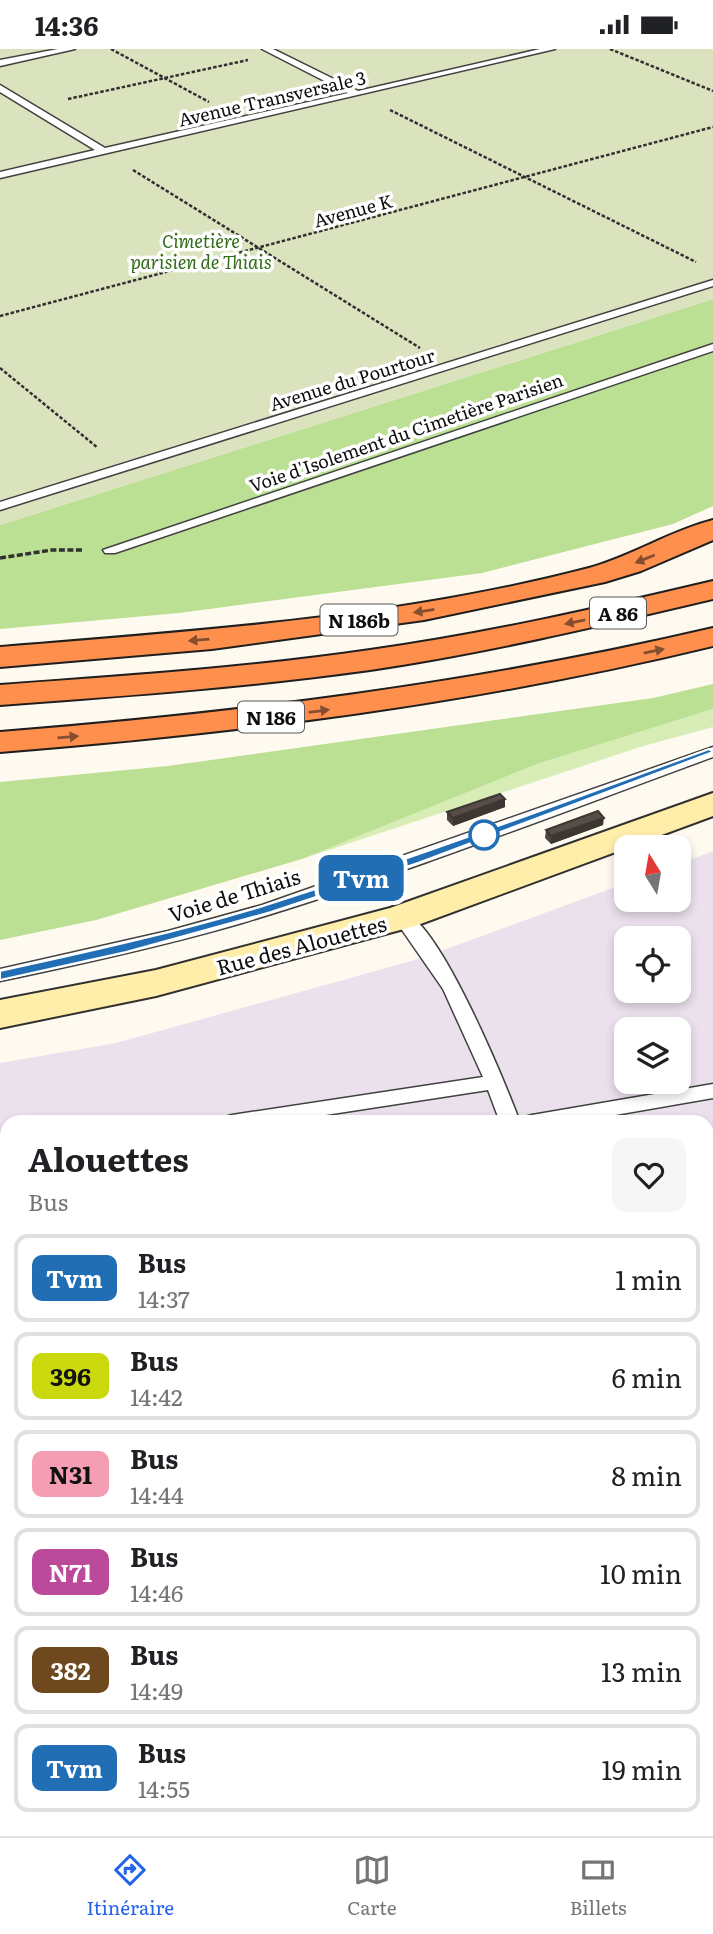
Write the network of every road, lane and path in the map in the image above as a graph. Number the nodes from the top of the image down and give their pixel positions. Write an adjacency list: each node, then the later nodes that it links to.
1 (71, 49): 7 (lane)
2 (111, 49): 8 (path)
3 (266, 49): 6 (lane)
4 (551, 49): 11 (lane, Avenue Transversale 3)
5 (610, 49): 10 (path)
6 (276, 54): 8 (path); 11 (lane)
7 (0, 63)
8 (165, 78): 12 (path); 13 (path)
9 (0, 88): 12 (lane)
10 (713, 91)
11 (358, 94): 13 (lane, Avenue Transversale 3); 17 (path)
12 (31, 107): 15 (lane)
13 (244, 120): 15 (lane, Avenue Transversale 3)
14 (713, 127): 17 (path, Avenue K)
15 (104, 152): 16 (lane, Avenue Transversale 3); 18 (path)
16 (0, 175)
17 (524, 177): 18 (path, Avenue K); 19 (path)
18 (256, 248): 21 (path, Avenue K); 23 (path)
19 (701, 264)
20 (713, 283): 23 (lane, Avenue du Pourtour)
21 (0, 316)
22 (713, 347): 28 (lane, Voie d'Isolement du Cimetière Parisien)
23 (451, 366): 25 (lane, Avenue du Pourtour)
24 (0, 368): 25 (path)
25 (123, 468): 26 (lane, Avenue du Pourtour)
26 (0, 506)
27 (713, 529): 33 (highway, N 186b, one-way to 33)
28 (110, 550): 29 (path)
29 (0, 558)
30 (713, 590): 31 (highway, A 86, one-way to 31)
31 (523, 633): 35 (highway, N 186)
32 (713, 637): 34 (highway, A 86, one-way to 32)
33 (0, 657)
34 (539, 675): 36 (highway, N 186, one-way to 34)
35 (0, 695)
36 (0, 742)
37 (713, 752): 40 (lane, Voie de Thiais)
38 (713, 804): 39 (main road, Rue des Alouettes)
39 (402, 917): 41 (main road, Rue des Alouettes); 42 (lane)
40 (0, 975)
41 (0, 1014)
42 (495, 1082): 44 (lane); 45 (lane)
43 (713, 1091): 46 (lane)
44 (278, 1115)
45 (507, 1115)
46 (573, 1115)

